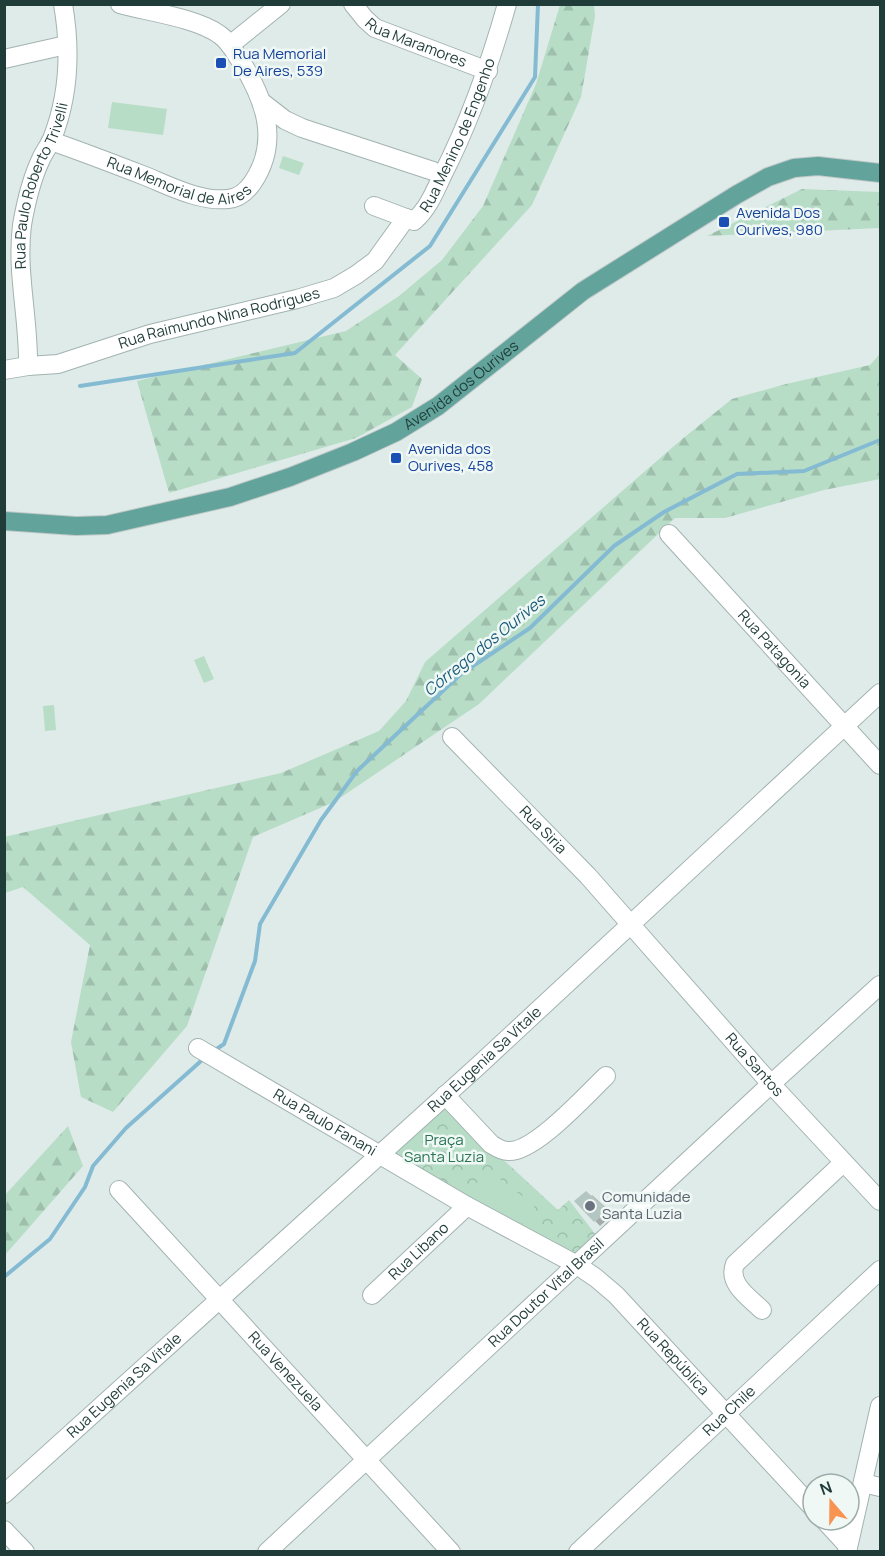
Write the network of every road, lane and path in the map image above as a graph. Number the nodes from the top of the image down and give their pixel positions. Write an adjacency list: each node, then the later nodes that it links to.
1 (63, 4): 6 (street, Rua Paulo Roberto Trivelli)
2 (120, 4): 7 (street, Rua Memorial de Aires)
3 (281, 4): 7 (street)
4 (353, 4): 9 (street, Rua Maramores)
5 (507, 4): 9 (street, Rua Menino de Engenho)
6 (66, 45): 8 (street); 11 (street, Rua Paulo Roberto Trivelli)
7 (230, 45): 10 (street, Rua Memorial de Aires)
8 (4, 60)
9 (488, 71): 15 (street, Rua Menino de Engenho)
10 (263, 103): 11 (street, Rua Memorial de Aires); 12 (street)
11 (51, 141): 16 (street, Rua Paulo Roberto Trivelli)
12 (434, 171)
13 (880, 173): 18 (main road, Avenida dos Ourives)
14 (374, 206): 15 (street, Rua Menino de Engenho)
15 (406, 218): 16 (street, Rua Raimundo Nina Rodrigues)
16 (28, 366): 17 (street, Rua Raimundo Nina Rodrigues)
17 (4, 370)
18 (4, 521)
19 (669, 534): 21 (street, Rua Patagonia)
20 (880, 693): 21 (street, Rua Eugenia Sa Vitale)
21 (845, 726): 23 (street, Rua Patagonia); 24 (street, Rua Eugenia Sa Vitale)
22 (452, 737): 24 (street, Rua Siria)
23 (880, 765)
24 (632, 925): 28 (street, Rua Santos); 29 (street, Rua Eugenia Sa Vitale)
25 (880, 985): 28 (street, Rua Doutor Vital Brasil)
26 (198, 1048): 30 (street, Rua Paulo Fanani)
27 (606, 1076): 29 (street)
28 (771, 1084): 31 (street, Rua Santos); 35 (street, Rua Doutor Vital Brasil)
29 (445, 1095): 30 (street, Rua Eugenia Sa Vitale)
30 (380, 1155): 34 (street, Rua Paulo Fanani); 38 (street, Rua Eugenia Sa Vitale)
31 (843, 1162): 33 (street, Rua Santos); 39 (street)
32 (118, 1190): 38 (street, Rua Venezuela)
33 (880, 1201)
34 (467, 1206): 35 (street, Rua Paulo Fanani); 37 (street, Rua Libano)
35 (577, 1265): 41 (street, Rua República); 42 (street, Rua Doutor Vital Brasil)
36 (880, 1270): 41 (street, Rua Chile)
37 (372, 1295)
38 (220, 1301): 42 (street, Rua Venezuela); 44 (street, Rua Eugenia Sa Vitale)
39 (762, 1310)
40 (880, 1406): 43 (street)
41 (726, 1414): 45 (street, Rua República); 52 (street, Rua Chile)
42 (366, 1459): 50 (street, Rua Doutor Vital Brasil); 51 (street, Rua Venezuela)
43 (872, 1485): 48 (street)
44 (4, 1494)
45 (801, 1495)
46 (4, 1530): 49 (street)
47 (834, 1532): 48 (street)
48 (848, 1549)
49 (25, 1551)
50 (267, 1551)
51 (451, 1551)
52 (578, 1551)

